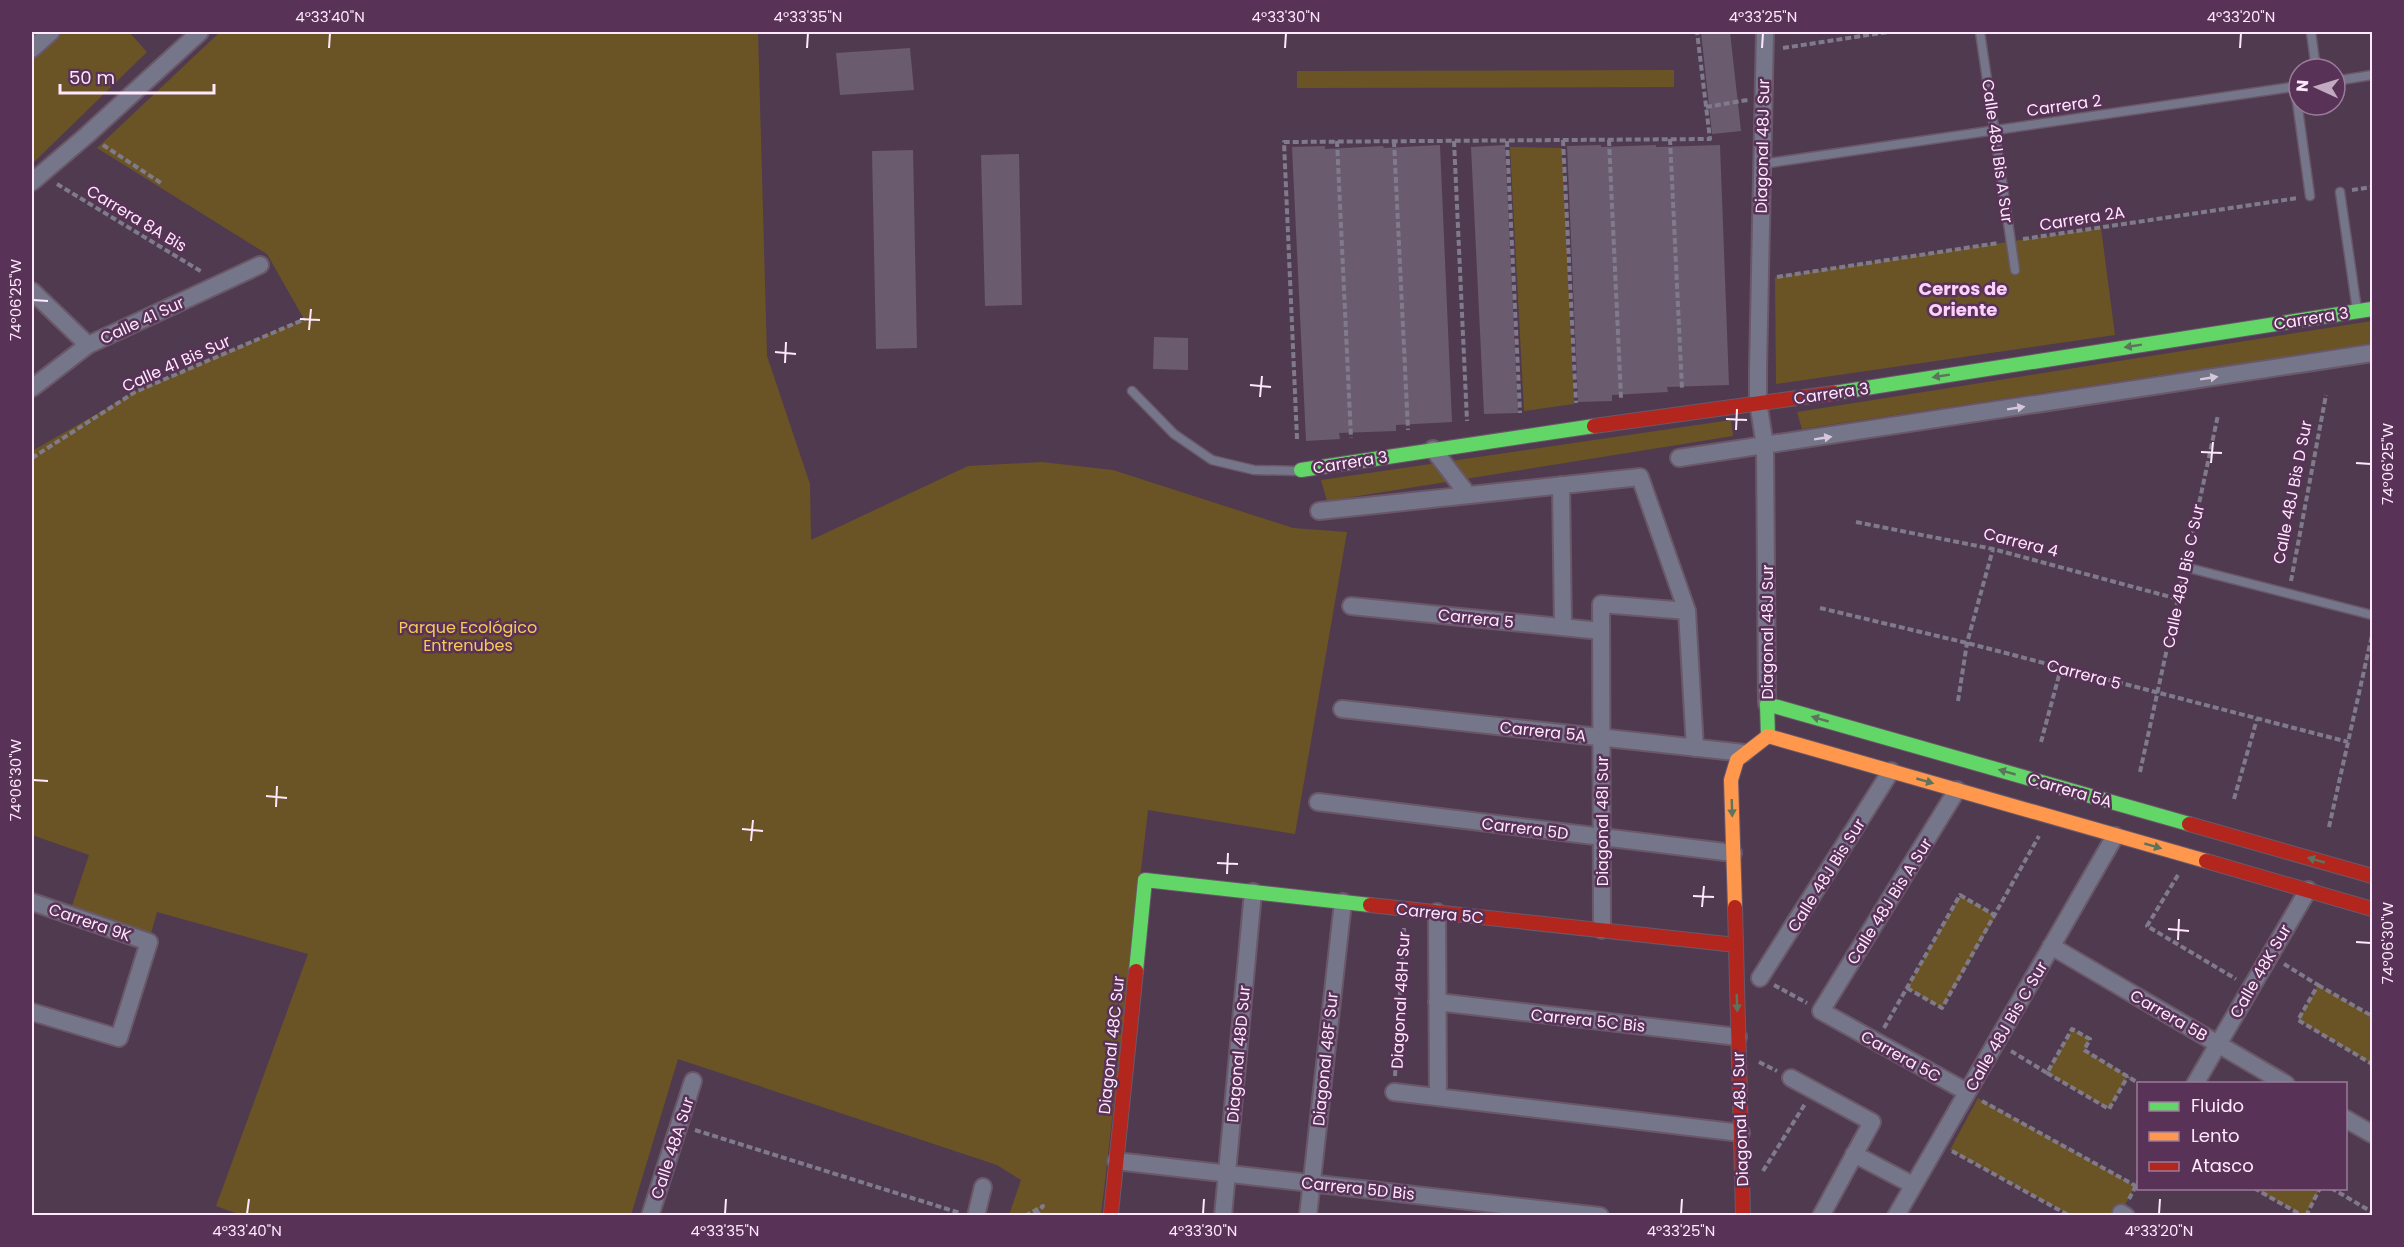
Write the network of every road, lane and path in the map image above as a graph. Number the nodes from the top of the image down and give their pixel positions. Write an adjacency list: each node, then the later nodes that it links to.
1 (51, 32): 8 (street)
2 (200, 32): 18 (street)
3 (1697, 32): 15 (path)
4 (1765, 32): 9 (street, Diagonal 48J Sur)
5 (1888, 32): 9 (path)
6 (1980, 32): 17 (lane, Calle 48J Bis A Sur)
7 (2311, 32): 10 (lane)
8 (32, 49)
9 (1764, 51): 26 (street, Diagonal 48J Sur)
10 (2314, 57)
11 (2373, 75): 12 (lane)
12 (2347, 79)
13 (2287, 87): 17 (lane, Carrera 2)
14 (1752, 100): 15 (path)
15 (1706, 107): 21 (path)
16 (2301, 117): 31 (lane)
17 (1995, 130): 26 (lane, Carrera 2); 32 (lane, Calle 48J Bis A Sur)
18 (87, 135): 27 (street); 28 (path)
19 (1563, 140): 20 (path); 25 (path); 49 (path)
20 (1609, 140): 21 (path); 47 (path)
21 (1670, 140): 44 (path)
22 (1337, 141): 23 (path); 54 (path); 55 (path)
23 (1394, 141): 24 (path); 53 (path)
24 (1454, 141): 25 (path); 52 (path)
25 (1507, 141): 50 (path)
26 (1762, 164): 35 (street, Diagonal 48J Sur)
27 (36, 178): 36 (path, Carrera 8A Bis)
28 (161, 183)
29 (2373, 187): 30 (path)
30 (2340, 192): 39 (lane)
31 (2310, 196): 32 (path, Carrera 2A)
32 (2011, 241): 34 (lane, Calle 48J Bis A Sur); 35 (path, Carrera 2A)
33 (260, 265): 36 (street, Calle 41 Sur)
34 (2015, 270)
35 (1759, 280): 48 (street, Diagonal 48J Sur)
36 (221, 283): 41 (street, Calle 41 Sur)
37 (32, 291): 41 (street)
38 (2373, 309): 39 (street, Carrera 3)
39 (2357, 311): 48 (street, Carrera 3, one-way to 48)
40 (305, 319): 58 (path, Calle 41 Bis Sur)
41 (88, 345): 43 (street, Calle 41 Sur)
42 (2373, 353): 56 (street, one-way to 42)
43 (32, 388)
44 (1682, 389)
45 (1132, 391): 60 (lane)
46 (2326, 395): 67 (path, Calle 48J Bis D Sur)
47 (1621, 398)
48 (1758, 402): 56 (street, Diagonal 48J Sur); 57 (street, Carrera 3)
49 (1576, 403)
50 (1520, 413)
51 (2218, 415): 66 (path, Calle 48J Bis C Sur)
52 (1467, 421)
53 (1408, 430)
54 (1351, 438)
55 (1297, 439)
56 (1765, 446): 59 (street); 80 (street, Diagonal 48J Sur)
57 (1433, 450): 60 (street, Carrera 3); 62 (street)
58 (32, 458)
59 (1679, 458)
60 (1295, 471)
61 (1561, 485): 62 (street); 71 (street); 73 (street)
62 (1468, 495): 63 (street)
63 (1319, 511)
64 (1856, 522): 65 (path, Carrera 4)
65 (1993, 549): 68 (path, Carrera 4); 76 (path)
66 (2185, 567): 67 (lane); 68 (path, Calle 48J Bis C Sur)
67 (2288, 594): 72 (lane)
68 (2178, 599): 78 (path, Calle 48J Bis C Sur)
69 (1351, 606): 73 (street, Carrera 5)
70 (1820, 608): 76 (path, Carrera 5)
71 (1687, 611): 74 (street, Diagonal 48I Sur); 87 (street)
72 (2373, 615)
73 (1563, 627): 74 (street, Carrera 5)
74 (1601, 631): 84 (street, Diagonal 48I Sur)
75 (2373, 635): 86 (path)
76 (1966, 643): 77 (path, Carrera 5); 79 (path)
77 (2061, 668): 78 (path, Carrera 5); 85 (path)
78 (2157, 693): 82 (path, Carrera 5); 90 (path, Calle 48J Bis C Sur)
79 (1958, 701)
80 (1767, 704): 83 (street, Diagonal 48J Sur); 100 (street, Carrera 5A, one-way to 80)
81 (1342, 709): 84 (street, Carrera 5A)
82 (2257, 719): 86 (path, Carrera 5); 92 (path)
83 (1768, 736): 88 (street); 89 (street, Carrera 5A)
84 (1602, 737): 87 (street, Carrera 5A); 97 (street, Diagonal 48I Sur)
85 (2042, 742)
86 (2348, 742): 95 (path)
87 (1695, 748): 88 (street, Carrera 5A)
88 (1743, 753): 98 (street, Diagonal 48J Sur, one-way to 98)
89 (1891, 771): 91 (street, Carrera 5A, one-way to 91); 114 (street, Calle 48J Bis Sur)
90 (2140, 772)
91 (1957, 790): 94 (street, Carrera 5A); 119 (street, Calle 48J Bis A Sur)
92 (2234, 799)
93 (1318, 802): 97 (street, Carrera 5D)
94 (2050, 817): 96 (street, Carrera 5A); 109 (path)
95 (2329, 827)
96 (2115, 836): 99 (street, Carrera 5A, one-way to 99); 112 (street, Calle 48J Bis C Sur)
97 (1602, 838): 98 (street, Carrera 5D); 110 (street, Diagonal 48I Sur)
98 (1733, 853): 111 (street, Diagonal 48J Sur)
99 (2189, 856): 102 (street, Carrera 5A); 116 (path)
100 (2373, 876)
101 (1145, 880): 103 (street, Carrera 5C); 144 (street, Diagonal 48C Sur)
102 (2308, 890): 107 (street, Carrera 5A); 113 (street, Calle 48K Sur)
103 (1252, 892): 105 (street, Carrera 5C); 145 (street, Diagonal 48D Sur)
104 (32, 902): 120 (street, Carrera 9K)
105 (1343, 902): 106 (street, Carrera 5C); 147 (street, Diagonal 48F Sur)
106 (1405, 909): 108 (street, Carrera 5C); 135 (path, Diagonal 48H Sur)
107 (2373, 909)
108 (1437, 912): 110 (street, Carrera 5C); 118 (street)
109 (1996, 916): 117 (path); 117 (path)
110 (1602, 930): 111 (street, Carrera 5C)
111 (1736, 945): 124 (street, Diagonal 48J Sur, one-way to 124)
112 (2051, 946): 123 (street, Calle 48J Bis C Sur); 125 (street, Carrera 5B)
113 (2268, 955): 115 (path); 116 (street, Calle 48K Sur)
114 (1760, 978): 119 (path)
115 (2318, 985): 121 (path); 126 (path)
116 (2250, 987): 125 (street, Calle 48K Sur)
117 (1907, 988): 122 (path)
118 (1437, 1002): 124 (street, Carrera 5C Bis); 137 (street)
119 (1821, 1011): 122 (street, Carrera 5C)
120 (32, 1012)
121 (2373, 1016)
122 (1876, 1042): 136 (street, Carrera 5C)
123 (1996, 1042): 127 (path); 136 (street, Calle 48J Bis C Sur)
124 (1738, 1044): 129 (path); 140 (street, Diagonal 48J Sur)
125 (2218, 1044): 132 (street, Calle 48K Sur); 133 (street, Carrera 5B)
126 (2373, 1064)
127 (2047, 1073): 128 (path); 128 (path)
128 (2128, 1076): 131 (path)
129 (1791, 1078): 134 (street)
130 (693, 1081): 139 (street, Calle 48A Sur)
131 (2138, 1082)
132 (2196, 1082)
133 (2284, 1082)
134 (1814, 1090): 143 (street); 146 (path)
135 (1394, 1092): 137 (street)
136 (1967, 1092): 142 (street, Calle 48J Bis C Sur); 149 (path)
137 (1438, 1097): 140 (street)
138 (2347, 1120): 141 (street)
139 (680, 1125): 156 (street, Calle 48A Sur); 157 (path)
140 (1741, 1133): 164 (street, Diagonal 48J Sur)
141 (2373, 1134)
142 (1937, 1143): 148 (street, Calle 48J Bis C Sur); 167 (path)
143 (1854, 1154): 148 (street); 165 (street)
144 (1116, 1161): 145 (street, Carrera 5D Bis); 155 (street, Diagonal 48C Sur)
145 (1227, 1173): 147 (street, Carrera 5D Bis); 161 (street, Diagonal 48D Sur)
146 (1760, 1175)
147 (1311, 1183): 162 (street, Diagonal 48F Sur); 163 (street, Carrera 5D Bis)
148 (1913, 1185): 166 (street, Calle 48J Bis C Sur)
149 (2136, 1186)
150 (983, 1188): 158 (street)
151 (2258, 1190): 168 (path)
152 (2319, 1190): 168 (path)
153 (2334, 1190): 154 (path)
154 (2373, 1212)
155 (1111, 1213)
156 (650, 1215)
157 (968, 1215)
158 (976, 1215)
159 (1025, 1215): 160 (path)
160 (1035, 1215)
161 (1223, 1215)
162 (1308, 1215)
163 (1600, 1215)
164 (1743, 1215)
165 (1821, 1215)
166 (1896, 1215)
167 (2070, 1215)
168 (2304, 1215)

